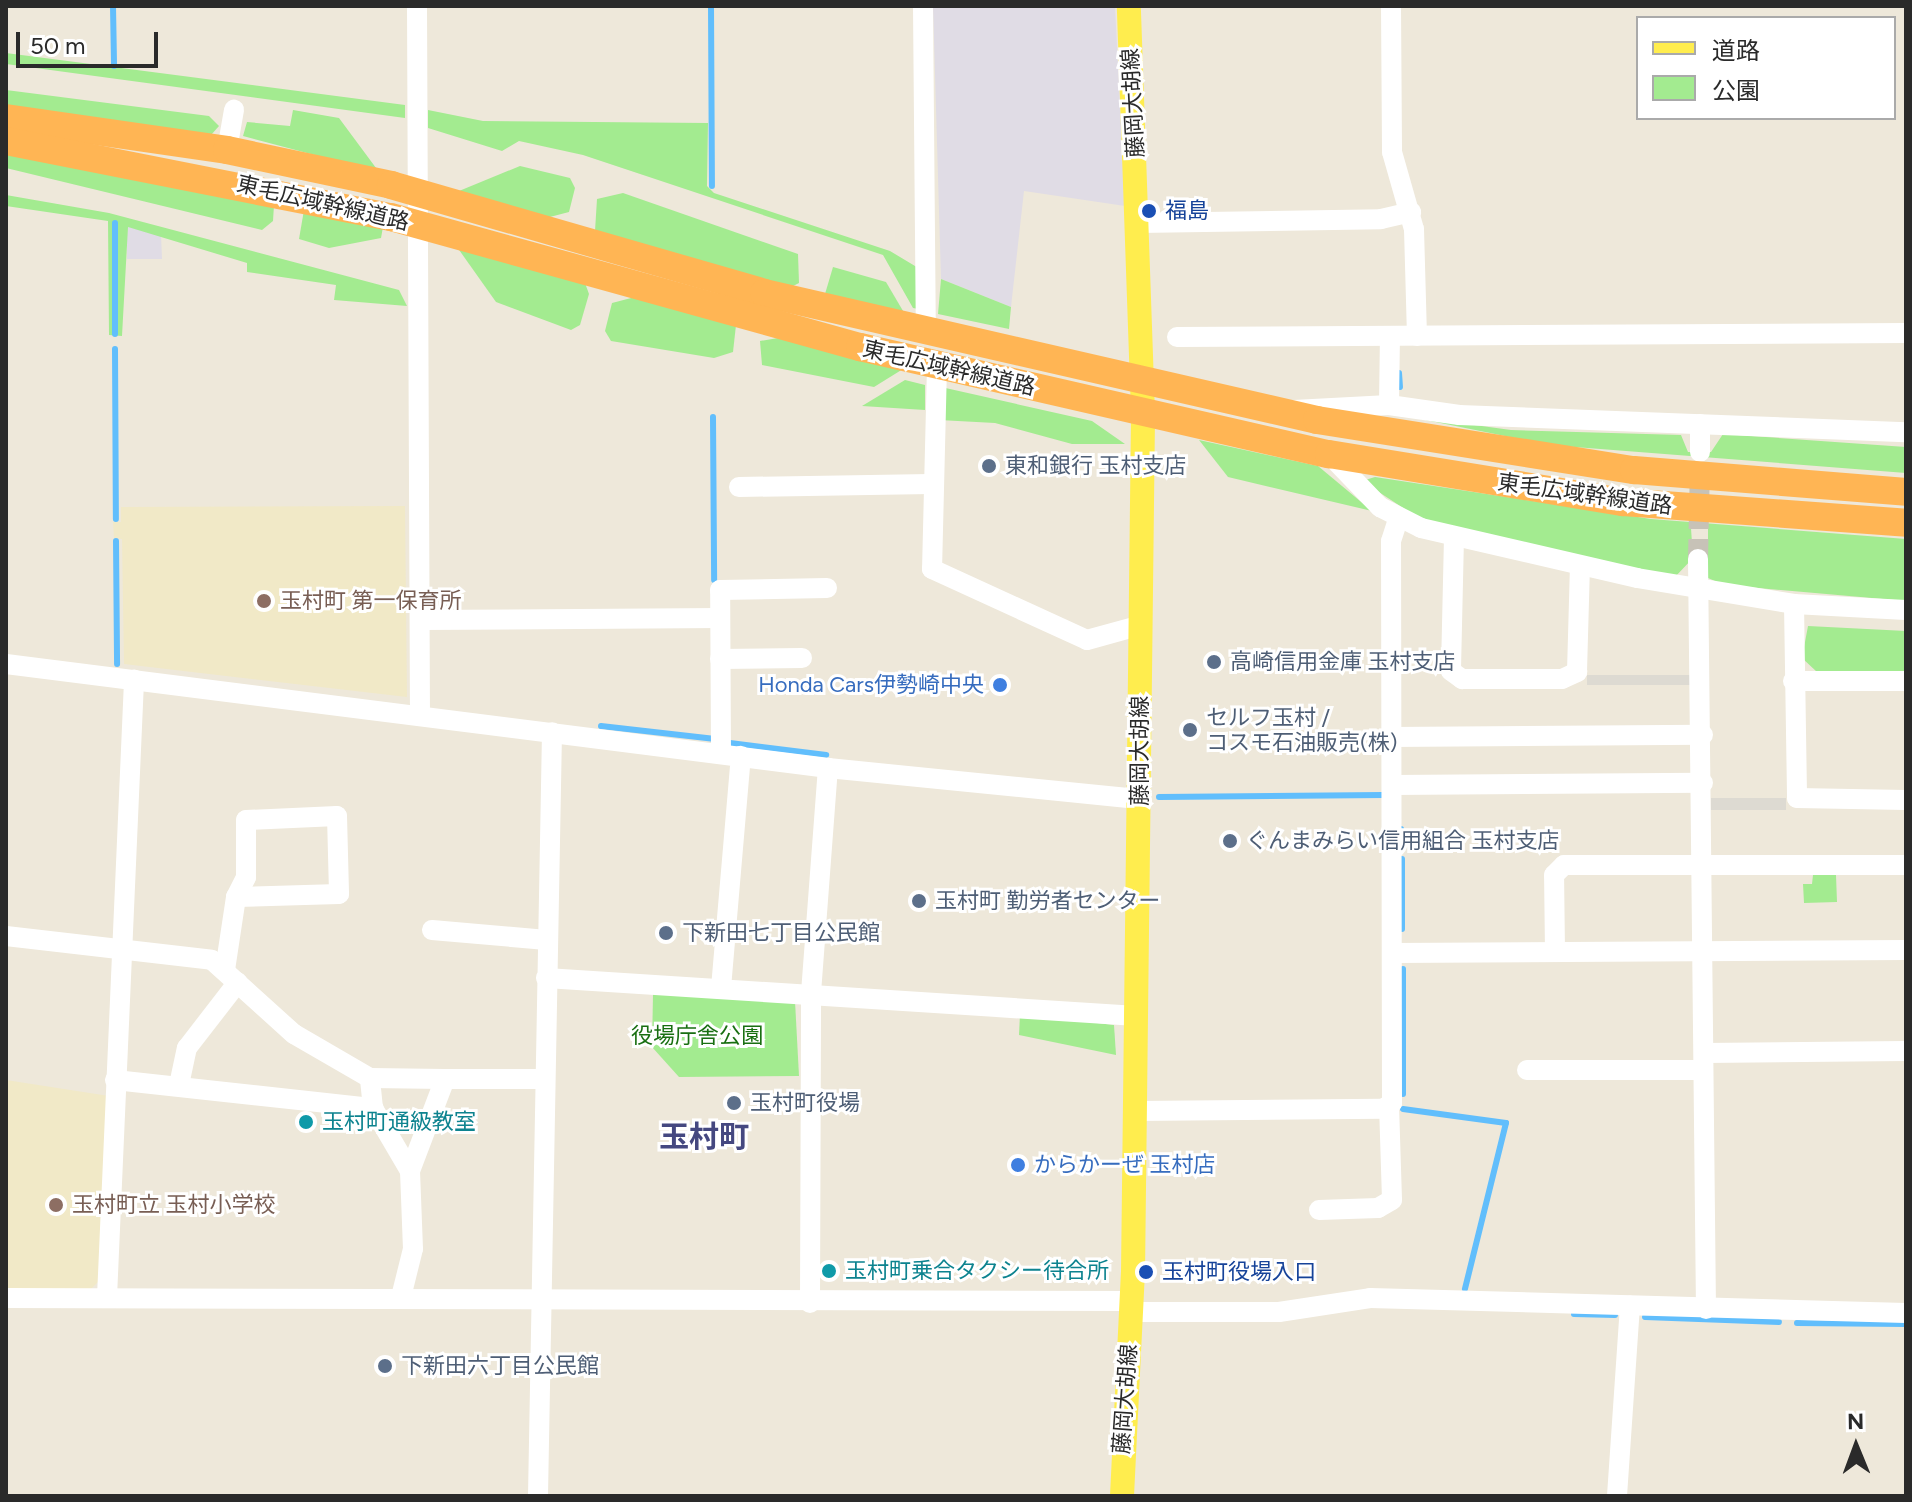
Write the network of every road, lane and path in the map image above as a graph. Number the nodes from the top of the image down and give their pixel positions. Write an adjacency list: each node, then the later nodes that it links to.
1 (417, 6): 9 (street)
2 (923, 6): 13 (street)
3 (1129, 6): 11 (main road, 藤岡大胡線)
4 (1391, 6): 10 (street)
5 (234, 110): 8 (street)
6 (6, 118): 8 (highway, 東毛広域幹線道路)
7 (6, 141): 12 (highway, 東毛広域幹線道路)
8 (227, 150): 9 (highway, 東毛広域幹線道路)
9 (418, 193): 12 (street); 13 (highway, 東毛広域幹線道路)
10 (1411, 212): 11 (street); 16 (street)
11 (1138, 223): 19 (main road, 藤岡大胡線)
12 (419, 225): 18 (highway, 東毛広域幹線道路); 40 (street)
13 (926, 333): 19 (highway, 東毛広域幹線道路)
14 (1906, 333): 16 (street)
15 (1390, 336): 16 (street); 17 (street); 20 (street)
16 (1417, 336)
17 (1177, 337)
18 (937, 366): 21 (highway, 東毛広域幹線道路); 27 (street)
19 (1143, 381): 21 (main road, 藤岡大胡線); 22 (highway, 東毛広域幹線道路)
20 (1389, 405): 22 (street); 23 (street)
21 (1143, 413): 26 (highway, 東毛広域幹線道路); 41 (main road, 藤岡大胡線)
22 (1282, 413): 29 (highway, 東毛広域幹線道路)
23 (1700, 424): 24 (street); 25 (street)
24 (1906, 432)
25 (1700, 452)
26 (1329, 454): 30 (street); 31 (highway, 東毛広域幹線道路)
27 (931, 484): 28 (street); 41 (street)
28 (739, 487)
29 (1906, 492)
30 (1398, 519): 32 (street); 51 (street)
31 (1906, 523)
32 (1454, 537): 34 (street); 34 (street)
33 (1698, 559): 36 (street)
34 (1580, 566): 36 (street)
35 (827, 588): 39 (street)
36 (1700, 588): 37 (street); 50 (street)
37 (1794, 604): 38 (street); 46 (street)
38 (1906, 610)
39 (720, 618): 40 (street); 43 (street)
40 (421, 620): 48 (street)
41 (1141, 625): 56 (main road, 藤岡大胡線)
42 (802, 658): 43 (street)
43 (720, 659): 52 (street)
44 (6, 664): 45 (street)
45 (134, 680): 48 (street); 64 (street)
46 (1793, 681): 47 (street); 57 (street)
47 (1906, 681)
48 (420, 714): 49 (street)
49 (552, 732): 52 (street); 63 (street)
50 (1703, 735): 51 (street); 54 (street)
51 (1391, 737): 55 (street)
52 (731, 755): 53 (street); 71 (street)
53 (828, 768): 56 (street); 72 (street)
54 (1703, 783): 55 (street); 58 (street)
55 (1392, 785): 68 (street)
56 (1140, 799): 73 (main road, 藤岡大胡線)
57 (1906, 800)
58 (1703, 865): 59 (street); 66 (street); 67 (street)
59 (1906, 865)
60 (236, 897): 60 (street); 69 (street)
61 (432, 930): 63 (street)
62 (6, 936): 64 (street)
63 (547, 940): 70 (street)
64 (123, 948): 69 (street); 80 (street)
65 (1906, 950): 66 (street)
66 (1704, 951): 67 (street); 75 (street)
67 (1555, 952): 68 (street)
68 (1393, 953): 82 (street)
69 (232, 976): 77 (street); 81 (street)
70 (546, 978): 71 (street); 79 (street)
71 (721, 988): 72 (street)
72 (811, 993): 73 (street); 91 (street)
73 (1137, 1016): 84 (main road, 藤岡大胡線)
74 (1906, 1051): 75 (street)
75 (1704, 1062): 76 (street); 94 (street)
76 (1527, 1070)
77 (370, 1078): 78 (street); 83 (street)
78 (445, 1079): 79 (street); 85 (street)
79 (545, 1079): 87 (street)
80 (115, 1080): 81 (street); 88 (street)
81 (179, 1085): 83 (street)
82 (1389, 1107): 84 (street); 86 (street)
83 (373, 1108): 85 (street)
84 (1136, 1111): 93 (main road, 藤岡大胡線)
85 (410, 1171): 89 (street)
86 (1319, 1210)
87 (541, 1296): 89 (street); 91 (street); 96 (street)
88 (107, 1297): 89 (street); 90 (street)
89 (401, 1297)
90 (6, 1298)
91 (810, 1303): 93 (street)
92 (1630, 1305): 93 (street); 94 (street); 98 (street)
93 (1131, 1306): 97 (main road, 藤岡大胡線)
94 (1706, 1309): 95 (street)
95 (1906, 1313)
96 (538, 1496)
97 (1122, 1496)
98 (1617, 1496)

